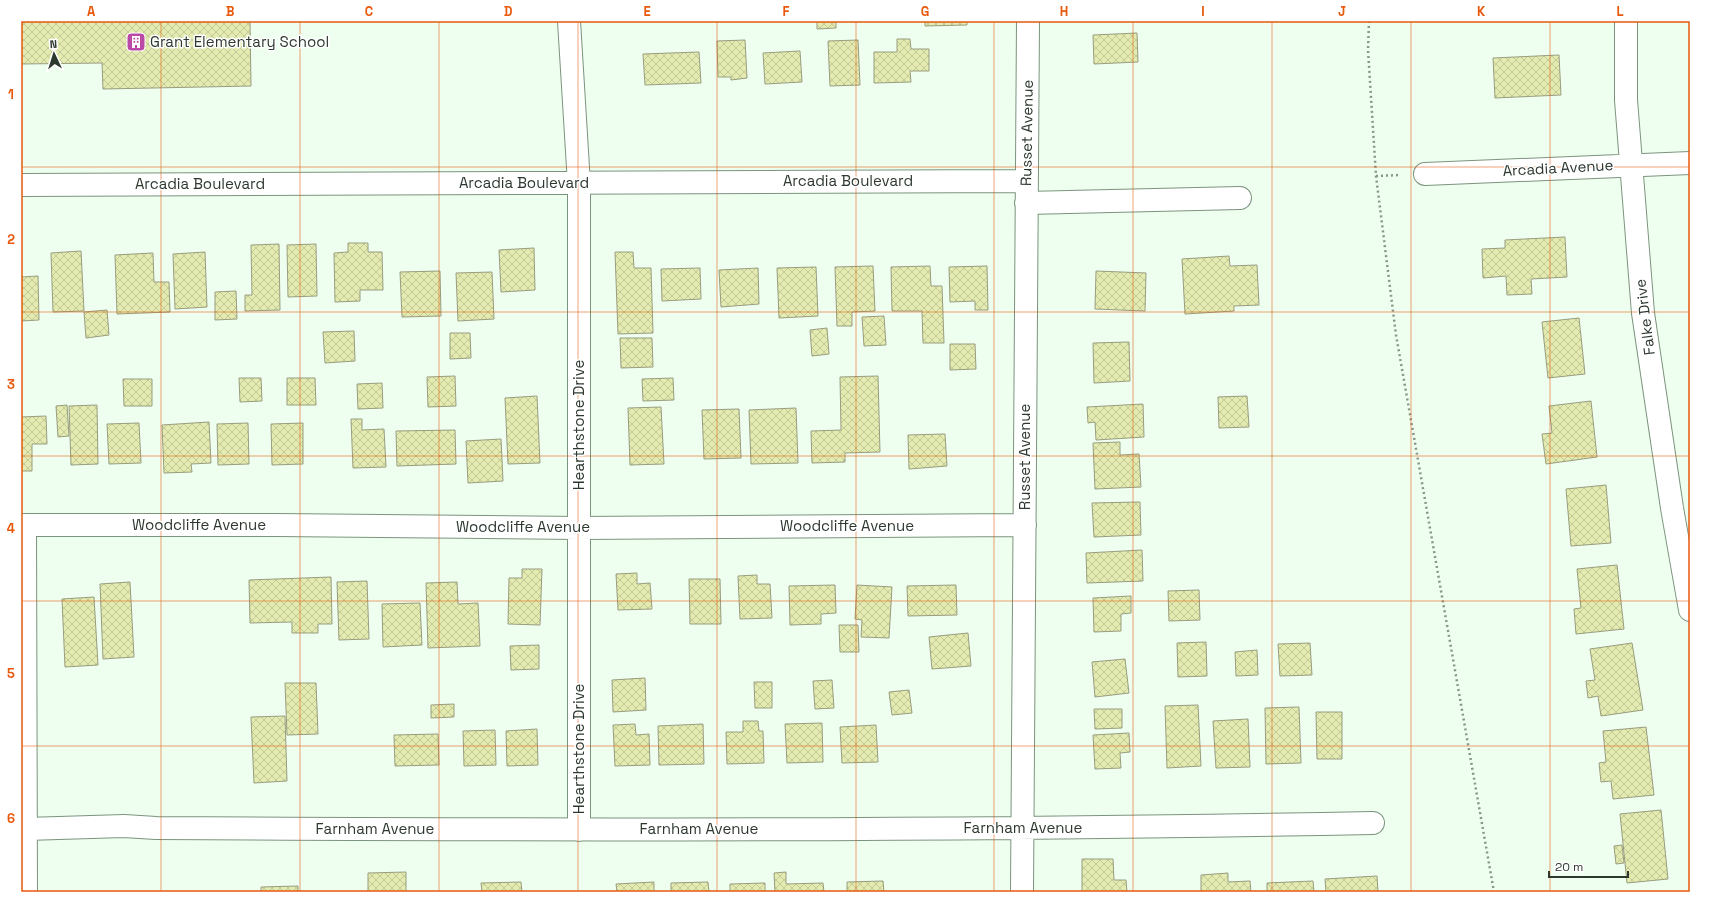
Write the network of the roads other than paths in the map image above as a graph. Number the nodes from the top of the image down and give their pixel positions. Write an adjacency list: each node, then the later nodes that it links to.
1 (570, 21): 8 (street, Hearthstone Drive)
2 (1028, 21): 7 (street, Russet Avenue)
3 (1626, 21): 5 (street, Falke Drive)
4 (1690, 162): 5 (street, Arcadia Avenue)
5 (1630, 165): 6 (street, Arcadia Avenue); 15 (street, Falke Drive)
6 (1425, 174)
7 (1026, 181): 8 (street, Arcadia Boulevard); 11 (street, Russet Avenue)
8 (579, 184): 9 (street, Arcadia Boulevard); 14 (street, Hearthstone Drive)
9 (21, 186)
10 (1240, 198): 11 (street)
11 (1026, 202): 13 (street, Russet Avenue)
12 (23, 525): 14 (street, Woodcliffe Avenue); 18 (street)
13 (1025, 525): 14 (street, Woodcliffe Avenue); 17 (street, Russet Avenue)
14 (579, 528): 19 (street, Hearthstone Drive)
15 (1690, 610)
16 (1373, 823): 17 (street, Farnham Avenue)
17 (1023, 828): 19 (street, Farnham Avenue); 21 (street, Russet Avenue)
18 (26, 829): 19 (street, Farnham Avenue); 20 (street)
19 (579, 830)
20 (26, 892)
21 (1022, 892)

